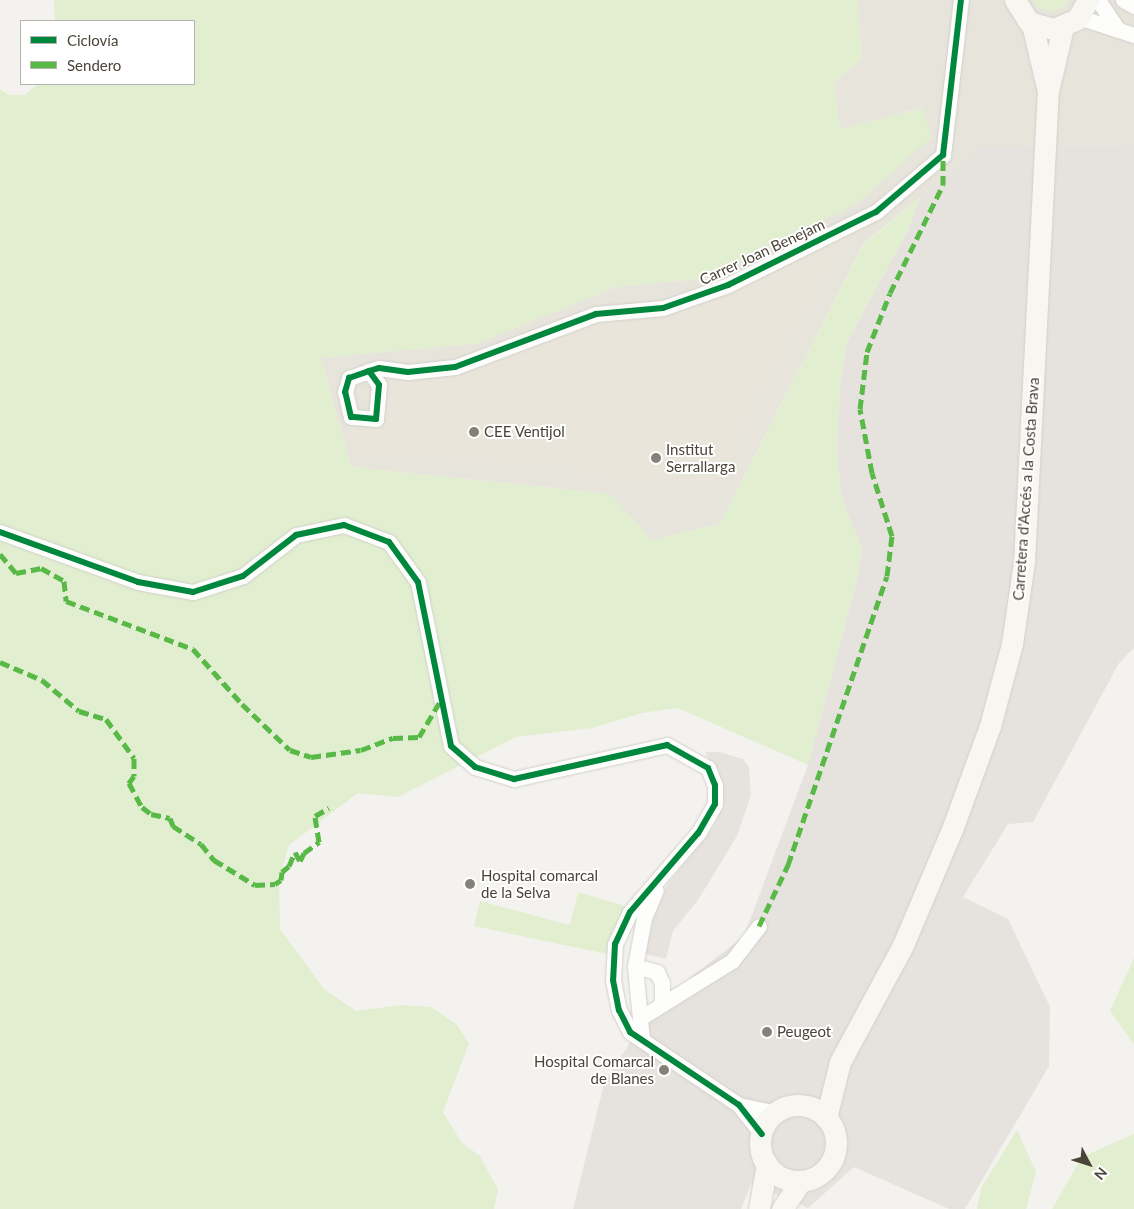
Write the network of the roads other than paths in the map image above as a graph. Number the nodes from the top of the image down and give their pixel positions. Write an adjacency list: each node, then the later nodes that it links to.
1 (961, 0): 11 (street, Carrer Joan Benejam)
2 (1015, 0): 7 (main road)
3 (1098, 0): 8 (street)
4 (1123, 0): 5 (street)
5 (1134, 6)
6 (1077, 15): 7 (main road); 8 (street); 10 (main road, Carretera d'Accés a la Costa Brava)
7 (1032, 24): 10 (main road, Carretera d'Accés a la Costa Brava)
8 (1117, 28): 9 (street)
9 (1134, 35)
10 (1048, 90): 20 (main road, Carretera d'Accés a la Costa Brava)
11 (369, 371)
12 (0, 532): 13 (street)
13 (658, 883): 15 (street); 17 (street)
14 (759, 926): 16 (street)
15 (636, 966): 16 (street); 18 (street)
16 (662, 1004): 18 (street)
17 (619, 1010): 18 (street); 19 (street)
18 (642, 1017): 19 (street)
19 (642, 1040): 21 (street)
20 (840, 1062): 22 (main road, Carretera d'Accés a la Costa Brava); 24 (main road, Carretera d'Accés a la Costa Brava)
21 (739, 1105): 23 (street); 25 (street)
22 (800, 1106): 23 (main road); 24 (main road)
23 (777, 1113): 25 (main road)
24 (826, 1118): 27 (main road)
25 (762, 1134): 26 (main road)
26 (767, 1164): 27 (main road); 28 (main road)
27 (801, 1181): 29 (main road)
28 (758, 1209)
29 (782, 1209)

